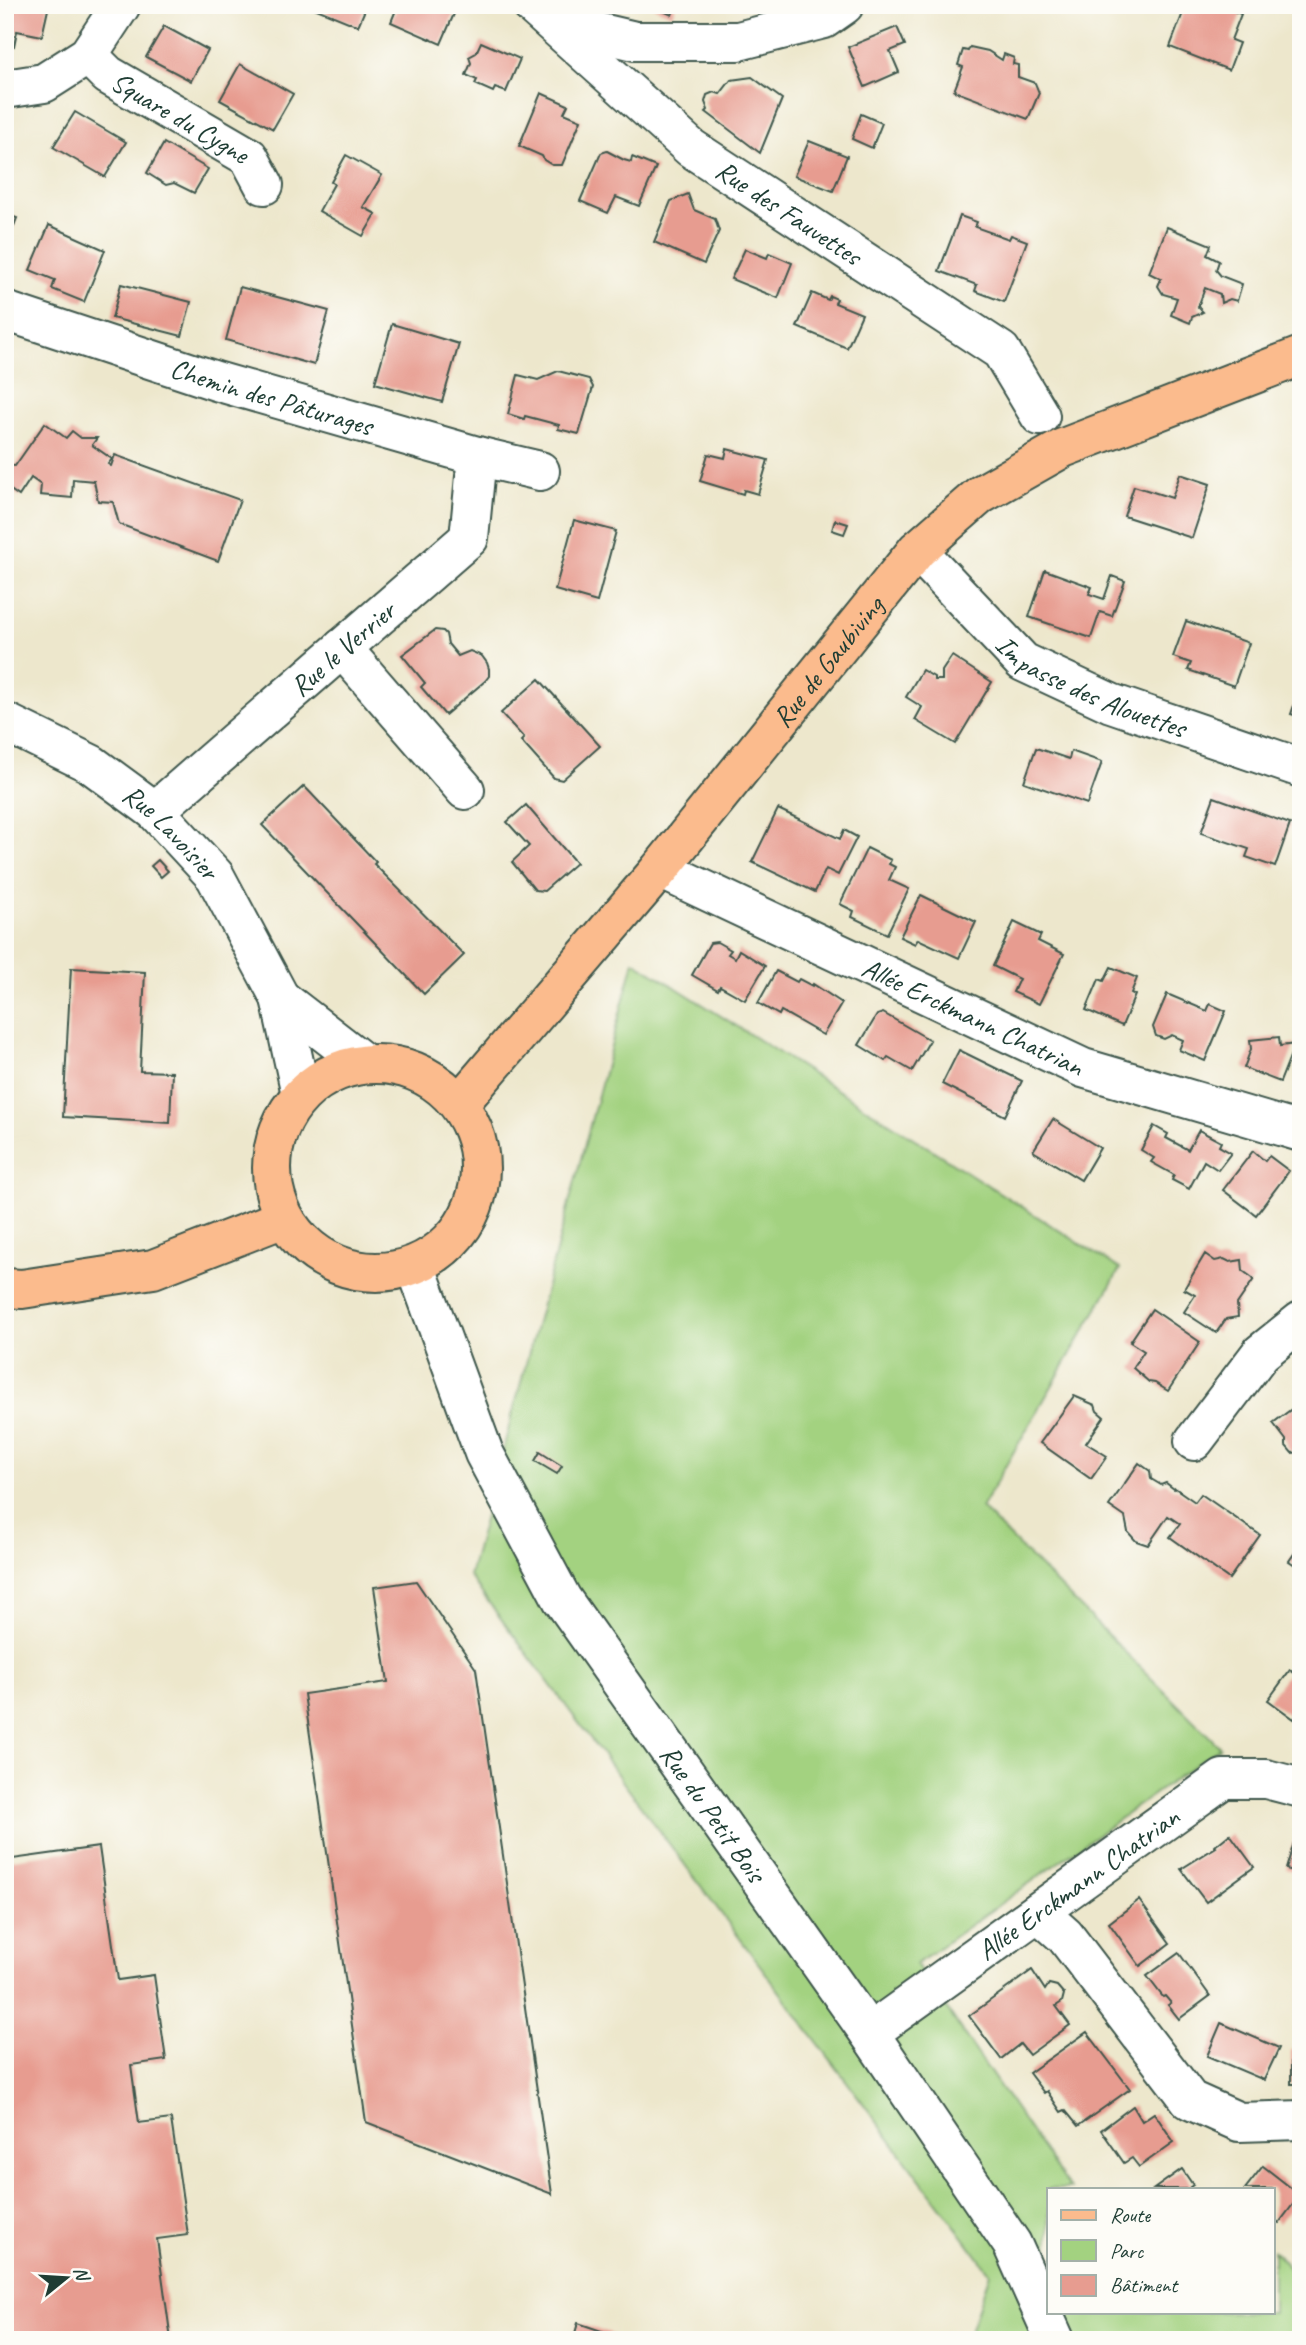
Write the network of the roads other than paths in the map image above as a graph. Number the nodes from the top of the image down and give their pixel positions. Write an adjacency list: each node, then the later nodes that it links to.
1 (121, 5): 4 (street)
2 (844, 5): 3 (street)
3 (541, 13): 9 (street, Rue des Fauvettes)
4 (88, 55): 5 (street); 6 (street, Square du Cygne)
5 (5, 89)
6 (264, 185)
7 (5, 311): 10 (street, Chemin des Pâturages)
8 (1301, 356): 12 (main road, Rue de Gaubiving)
9 (1040, 416)
10 (477, 456): 11 (street, Chemin des Pâturages); 13 (street, Rue le Verrier)
11 (540, 471)
12 (917, 550): 15 (street, Impasse des Alouettes); 18 (main road, Rue de Gaubiving)
13 (342, 648): 16 (street); 17 (street, Rue le Verrier)
14 (5, 722): 17 (street, Rue Lavoisier)
15 (1301, 768)
16 (465, 790)
17 (155, 811): 19 (street, Rue Lavoisier)
18 (660, 869): 22 (main road, Rue de Gaubiving); 23 (street, Allée Erckmann Chatrian)
19 (280, 998): 20 (street, Rue Lavoisier); 21 (street, Rue Lavoisier)
20 (365, 1063): 21 (main road); 22 (main road)
21 (301, 1094): 24 (main road)
22 (459, 1104): 25 (main road)
23 (1301, 1132)
24 (284, 1218): 25 (main road); 26 (main road)
25 (415, 1265): 31 (street, Rue du Petit Bois)
26 (5, 1288)
27 (1301, 1321): 28 (street)
28 (1194, 1441)
29 (1301, 1788): 30 (street, Allée Erckmann Chatrian)
30 (1038, 1912): 31 (street, Allée Erckmann Chatrian); 32 (street)
31 (869, 2034): 33 (street, Rue du Petit Bois)
32 (1301, 2120)
33 (1055, 2340)

